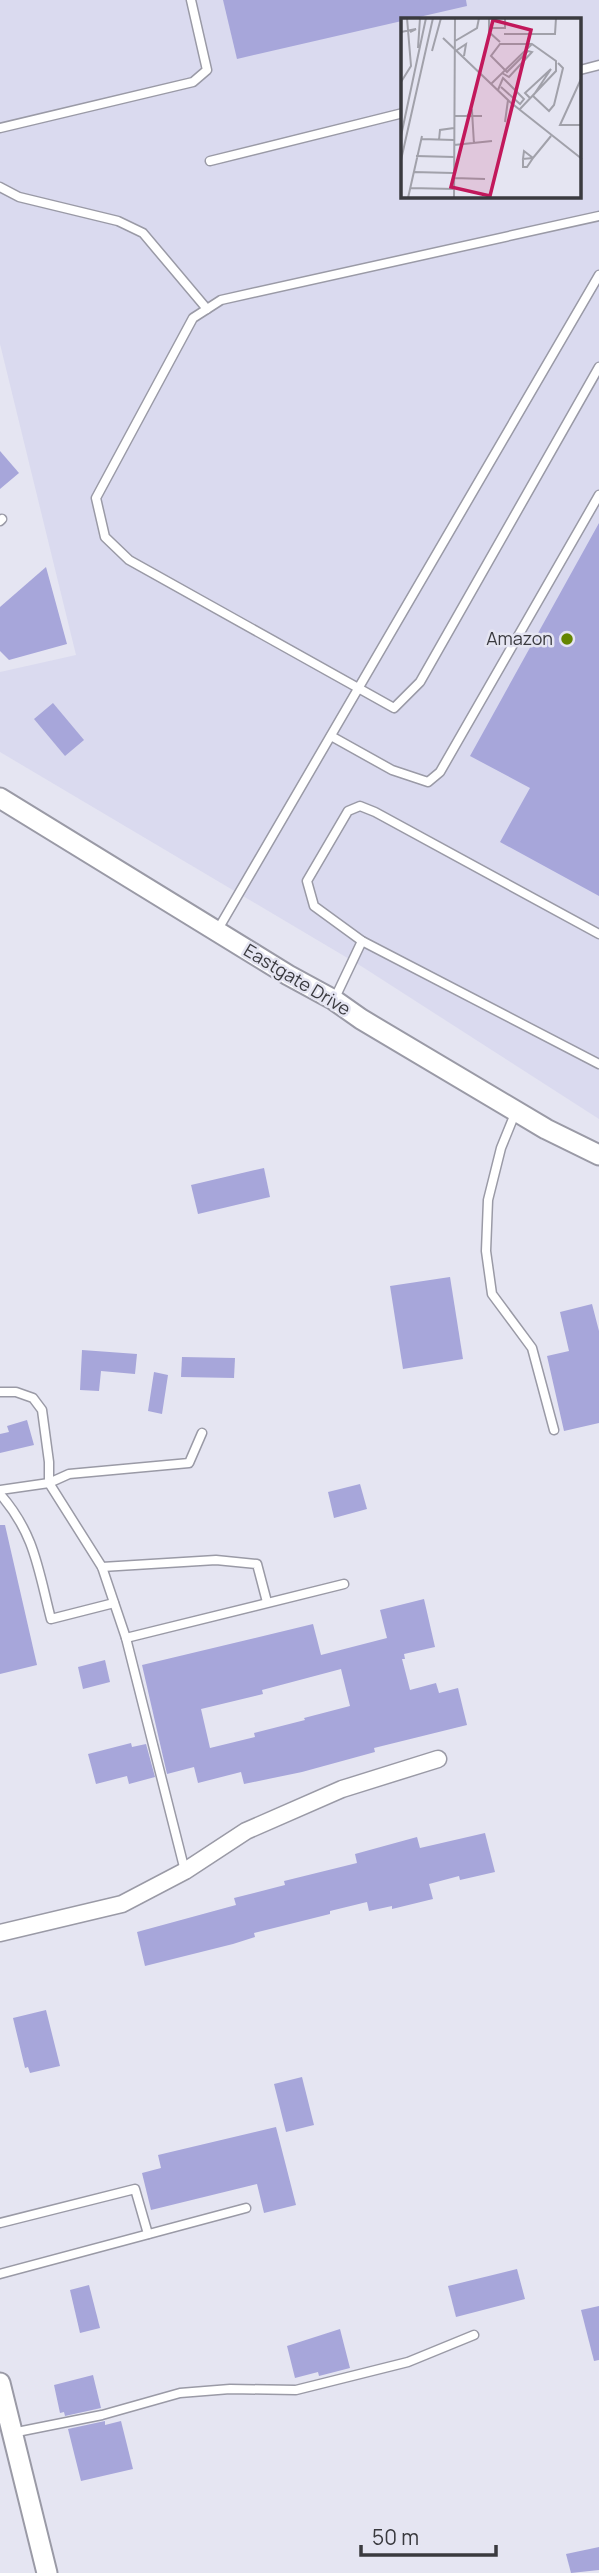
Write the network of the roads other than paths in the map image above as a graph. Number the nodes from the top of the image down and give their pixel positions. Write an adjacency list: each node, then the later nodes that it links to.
1 (191, 0): 5 (lane)
2 (599, 65): 3 (lane)
3 (582, 69)
4 (401, 113): 6 (lane)
5 (0, 128)
6 (210, 161)
7 (0, 187): 10 (lane)
8 (599, 216): 10 (lane)
9 (599, 275): 13 (lane)
10 (207, 309): 13 (lane)
11 (599, 367): 13 (lane)
12 (599, 495): 14 (lane)
13 (358, 688): 14 (lane)
14 (331, 736): 16 (lane)
15 (0, 798): 16 (street, Eastgate Drive)
16 (216, 931): 19 (street, Eastgate Drive)
17 (599, 934): 18 (lane)
18 (362, 941): 19 (lane); 20 (lane)
19 (334, 1000): 21 (street, Eastgate Drive)
20 (599, 1064)
21 (516, 1111): 22 (street, Eastgate Drive); 24 (lane)
22 (599, 1155)
23 (0, 1392): 26 (lane)
24 (554, 1430)
25 (202, 1433): 26 (lane)
26 (49, 1483): 27 (lane); 28 (lane)
27 (0, 1492): 31 (lane)
28 (102, 1566): 30 (lane); 31 (lane)
29 (344, 1584): 30 (lane)
30 (267, 1602): 32 (lane)
31 (114, 1603): 32 (lane)
32 (126, 1638): 34 (lane)
33 (438, 1759): 34 (street)
34 (185, 1871): 35 (street)
35 (0, 1933)
36 (246, 2208): 38 (lane)
37 (0, 2222): 38 (lane)
38 (148, 2234): 39 (lane)
39 (0, 2274)
40 (474, 2335): 42 (lane)
41 (0, 2383): 42 (street)
42 (12, 2433): 43 (street)
43 (47, 2573)

